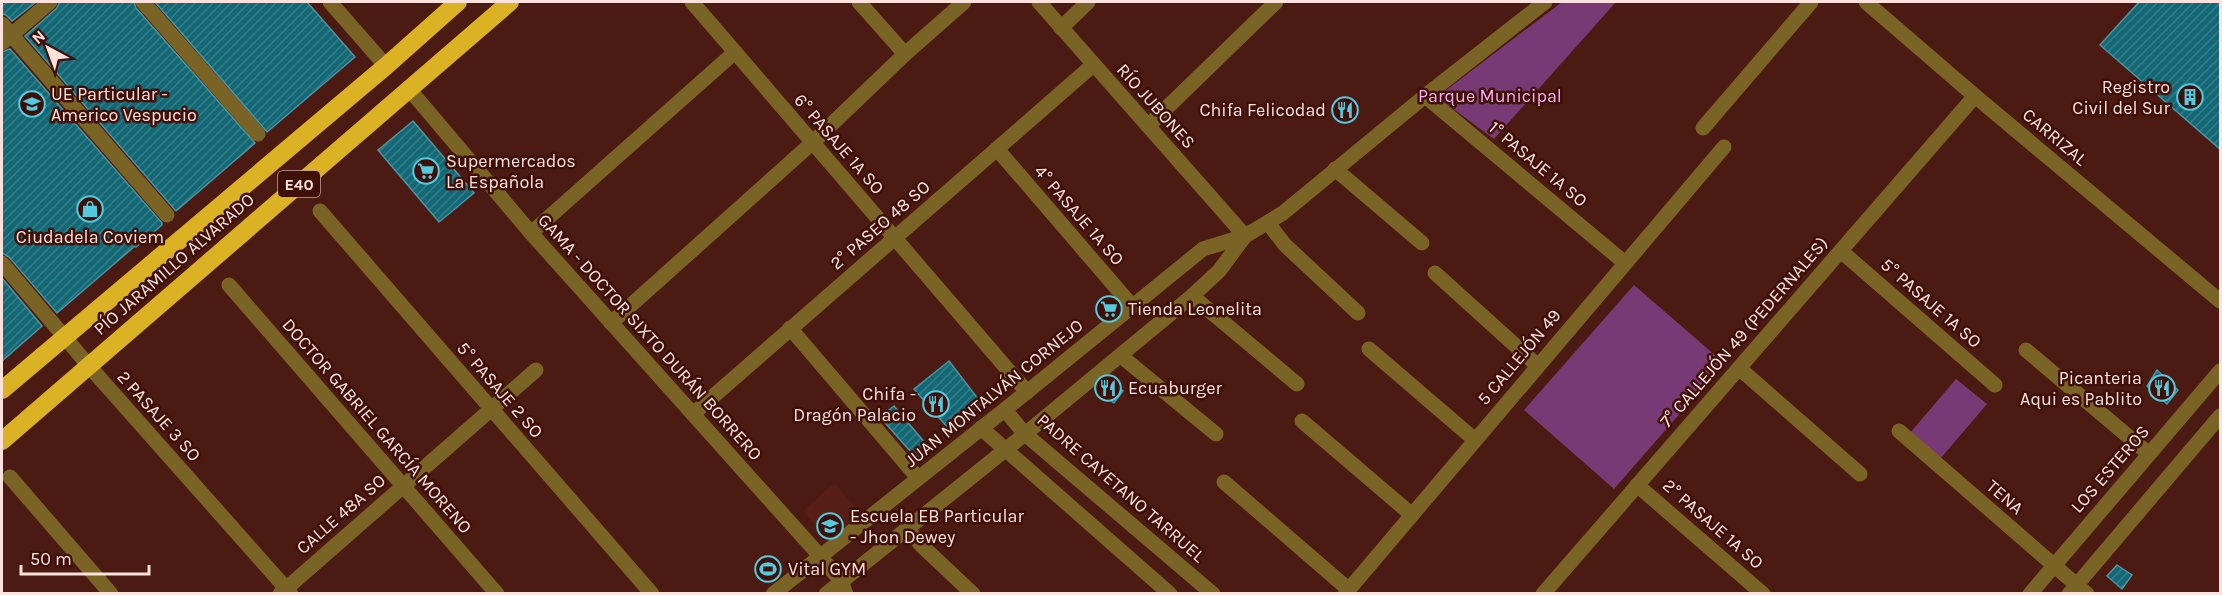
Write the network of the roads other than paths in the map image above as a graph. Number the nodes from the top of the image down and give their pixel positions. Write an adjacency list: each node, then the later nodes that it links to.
1 (50, 2): 17 (street)
2 (143, 2): 28 (street)
3 (330, 2): 22 (street)
4 (439, 2): 18 (highway)
5 (458, 2): 18 (highway, PÍO JARAMILLO ALVARADO / E40)
6 (510, 2): 23 (highway, PÍO JARAMILLO ALVARADO / E40)
7 (692, 2): 19 (street, 6° PASAJE 1A SO)
8 (859, 2): 20 (street)
9 (964, 2): 20 (street)
10 (1039, 2): 16 (street, RÍO JUBONES)
11 (1088, 2): 16 (street)
12 (1276, 2): 26 (street)
13 (1545, 2): 24 (street, JUAN MONTALVÁN CORNEJO)
14 (1811, 2): 27 (street)
15 (1866, 2): 25 (street, CARRIZAL)
16 (1061, 28): 21 (street, RÍO JUBONES)
17 (5, 34): 34 (street)
18 (401, 51): 22 (highway, PÍO JARAMILLO ALVARADO / E40)
19 (735, 52): 29 (street, 6° PASAJE 1A SO); 36 (street)
20 (905, 54): 29 (street)
21 (1093, 65): 26 (street, RÍO JUBONES); 31 (street, 2° PASEO 48 SO)
22 (386, 66): 51 (highway, PÍO JARAMILLO ALVARADO / E40)
23 (409, 89): 36 (street, GAMA - DOCTOR SIXTO DURÁN BORRERO); 55 (highway, PÍO JARAMILLO ALVARADO / E40)
24 (1425, 96): 32 (street, JUAN MONTALVÁN CORNEJO); 42 (street, 1° PASAJE 1A SO)
25 (1975, 96): 40 (street, 7° CALLEJÓN 49 (PEDERNALES)); 46 (street, CARRIZAL)
26 (1148, 126): 37 (street, RÍO JUBONES)
27 (1703, 128)
28 (258, 134)
29 (812, 143): 38 (street, 6° PASAJE 1A SO); 49 (street)
30 (1724, 147): 42 (street, 5 CALLEJÓN 49)
31 (997, 149): 38 (street, 2° PASEO 48 SO); 47 (street, 4° PASAJE 1A SO)
32 (1335, 170): 35 (street, JUAN MONTALVÁN CORNEJO); 39 (street)
33 (320, 211): 64 (street, 5° PASAJE 2 SO)
34 (167, 215)
35 (1268, 224): 37 (street, JUAN MONTALVÁN CORNEJO); 48 (street)
36 (531, 233): 49 (street, GAMA - DOCTOR SIXTO DURÁN BORRERO)
37 (1245, 236): 45 (street, JUAN MONTALVÁN CORNEJO); 47 (street, JUAN MONTALVÁN CORNEJO)
38 (895, 238): 50 (street, 2° PASEO 48 SO); 63 (street, 6° PASAJE 1A SO)
39 (1422, 243)
40 (1841, 251): 57 (street, 7° CALLEJÓN 49 (PEDERNALES)); 61 (street, 5° PASAJE 1A SO)
41 (2, 263): 51 (street, 2 PASAJE 3 SO)
42 (1625, 263): 56 (street, 5 CALLEJÓN 49)
43 (1435, 273): 56 (street)
44 (229, 285): 82 (street, DOCTOR GABRIEL GARCÍA MORENO)
45 (1192, 296): 54 (street, JUAN MONTALVÁN CORNEJO); 60 (street)
46 (2220, 301)
47 (1132, 306): 63 (street, JUAN MONTALVÁN CORNEJO)
48 (1358, 313)
49 (611, 322): 66 (street, GAMA - DOCTOR SIXTO DURÁN BORRERO)
50 (790, 328): 66 (street, 2° PASEO 48 SO); 79 (street)
51 (63, 336): 55 (street, 2 PASAJE 3 SO); 62 (highway, PÍO JARAMILLO ALVARADO / E40)
52 (1369, 349): 73 (street)
53 (2026, 350): 76 (street)
54 (1121, 356): 71 (street, JUAN MONTALVÁN CORNEJO); 72 (street)
55 (89, 366): 74 (highway, PÍO JARAMILLO ALVARADO / E40); 90 (street, 2 PASAJE 3 SO)
56 (1538, 366): 73 (street, 5 CALLEJÓN 49)
57 (1739, 368): 77 (street); 81 (street, 7° CALLEJÓN 49 (PEDERNALES))
58 (536, 370): 64 (street, CALLE 48A SO)
59 (2220, 371): 76 (street, LOS ESTEROS)
60 (1297, 384)
61 (1995, 385)
62 (2, 390)
63 (1027, 393): 65 (street, JUAN MONTALVÁN CORNEJO)
64 (491, 409): 82 (street, CALLE 48A SO); 94 (street, 5° PASAJE 2 SO)
65 (1005, 410): 69 (street, JUAN MONTALVÁN CORNEJO); 71 (street, PADRE CAYETANO TARRUEL)
66 (693, 414): 85 (street, GAMA - DOCTOR SIXTO DURÁN BORRERO)
67 (2220, 416): 88 (street)
68 (1302, 421): 83 (street)
69 (981, 429): 75 (street); 79 (street, JUAN MONTALVÁN CORNEJO)
70 (1899, 431): 86 (street, TENA)
71 (1025, 434): 75 (street, JUAN MONTALVÁN CORNEJO); 99 (street, PADRE CAYETANO TARRUEL)
72 (1216, 434)
73 (1474, 440): 83 (street, 5 CALLEJÓN 49)
74 (2, 441)
75 (1005, 449): 84 (street, JUAN MONTALVÁN CORNEJO); 98 (street)
76 (2149, 454): 86 (street, LOS ESTEROS)
77 (1860, 474)
78 (10, 477): 92 (street)
79 (918, 478): 85 (street, JUAN MONTALVÁN CORNEJO)
80 (1224, 482): 89 (street)
81 (1638, 485): 91 (street, 2° PASAJE 1A SO); 100 (street, 7° CALLEJÓN 49 (PEDERNALES))
82 (403, 486): 90 (street, CALLE 48A SO); 93 (street, DOCTOR GABRIEL GARCÍA MORENO)
83 (1412, 515): 89 (street, 5 CALLEJÓN 49)
84 (907, 528): 87 (street, JUAN MONTALVÁN CORNEJO); 97 (street)
85 (820, 556): 87 (street, GAMA - DOCTOR SIXTO DURÁN BORRERO); 95 (street, JUAN MONTALVÁN CORNEJO)
86 (2054, 565): 88 (street, TENA); 101 (street, LOS ESTEROS)
87 (844, 587): 96 (street, JUAN MONTALVÁN CORNEJO)
88 (2077, 590)
89 (1347, 591)
90 (286, 592)
91 (1757, 592)
92 (111, 594)
93 (497, 594)
94 (652, 594)
95 (773, 594)
96 (826, 594)
97 (973, 594)
98 (1170, 594)
99 (1214, 594)
100 (1543, 594)
101 (2030, 594)

